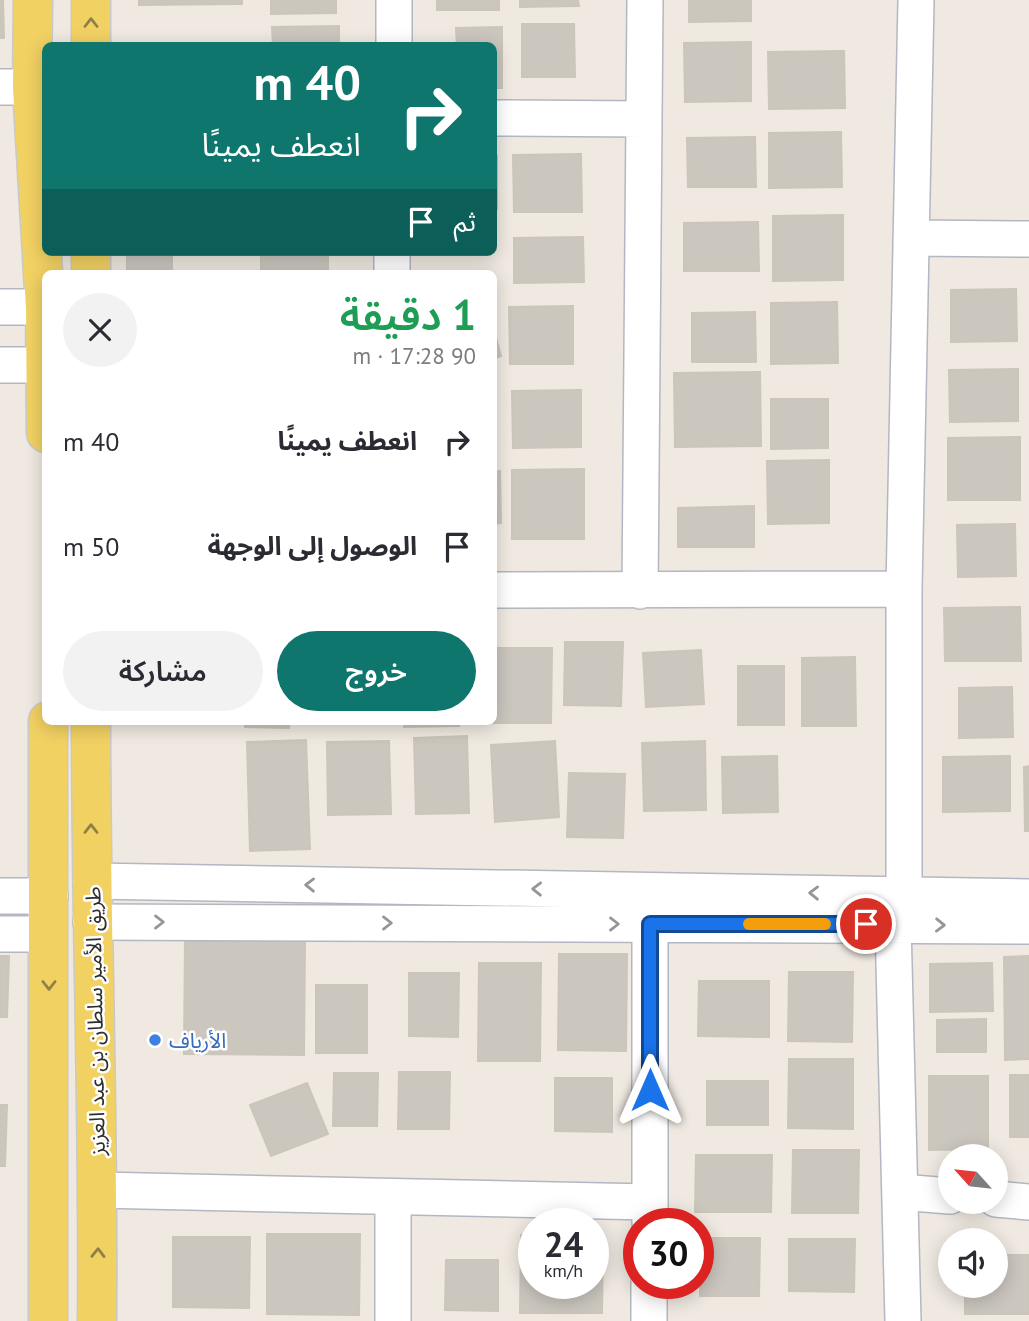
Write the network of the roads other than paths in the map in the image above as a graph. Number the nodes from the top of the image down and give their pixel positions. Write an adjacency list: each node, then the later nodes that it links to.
1 (33, 0): 8 (main road)
2 (91, 0): 6 (main road, one-way to 2)
3 (394, 0): 7 (street)
4 (645, 0): 10 (street)
5 (916, 0): 11 (street)
6 (91, 42)
7 (394, 42)
8 (16, 87): 13 (main road)
9 (497, 118): 10 (street)
10 (644, 119): 20 (street)
11 (911, 238): 12 (street); 18 (street)
12 (1029, 239)
13 (42, 284)
14 (0, 307): 15 (street)
15 (42, 307)
16 (0, 365): 17 (street)
17 (42, 365)
18 (904, 589): 20 (street); 27 (street)
19 (497, 590): 20 (street)
20 (640, 591)
21 (48, 725): 24 (main road, طريق الأمير سلطان بن عبد العزيز)
22 (91, 725): 23 (main road, طريق الأمير سلطان بن عبد العزيز, one-way to 22)
23 (91, 881): 27 (street, one-way to 23); 28 (main road, طريق الأمير سلطان بن عبد العزيز)
24 (50, 896): 25 (street); 32 (main road, طريق الأمير سلطان بن عبد العزيز)
25 (0, 897)
26 (1029, 897): 27 (street)
27 (898, 909): 29 (street); 30 (street, one-way to 30); 34 (street)
28 (91, 922): 29 (street, one-way to 29); 33 (main road, طريق الأمير سلطان بن عبد العزيز)
29 (650, 924): 39 (street)
30 (1029, 926)
31 (0, 934): 32 (street)
32 (49, 934): 42 (main road, طريق الأمير سلطان بن عبد العزيز, one-way to 42)
33 (99, 1190): 36 (street); 43 (main road, طريق الأمير سلطان بن عبد العزيز, one-way to 33)
34 (900, 1192): 35 (street); 46 (street)
35 (938, 1195)
36 (393, 1197): 40 (street); 44 (street)
37 (1008, 1200): 38 (street)
38 (1029, 1202)
39 (650, 1208)
40 (623, 1210)
41 (649, 1299): 45 (street)
42 (48, 1321)
43 (97, 1321)
44 (393, 1321)
45 (649, 1321)
46 (903, 1321)

